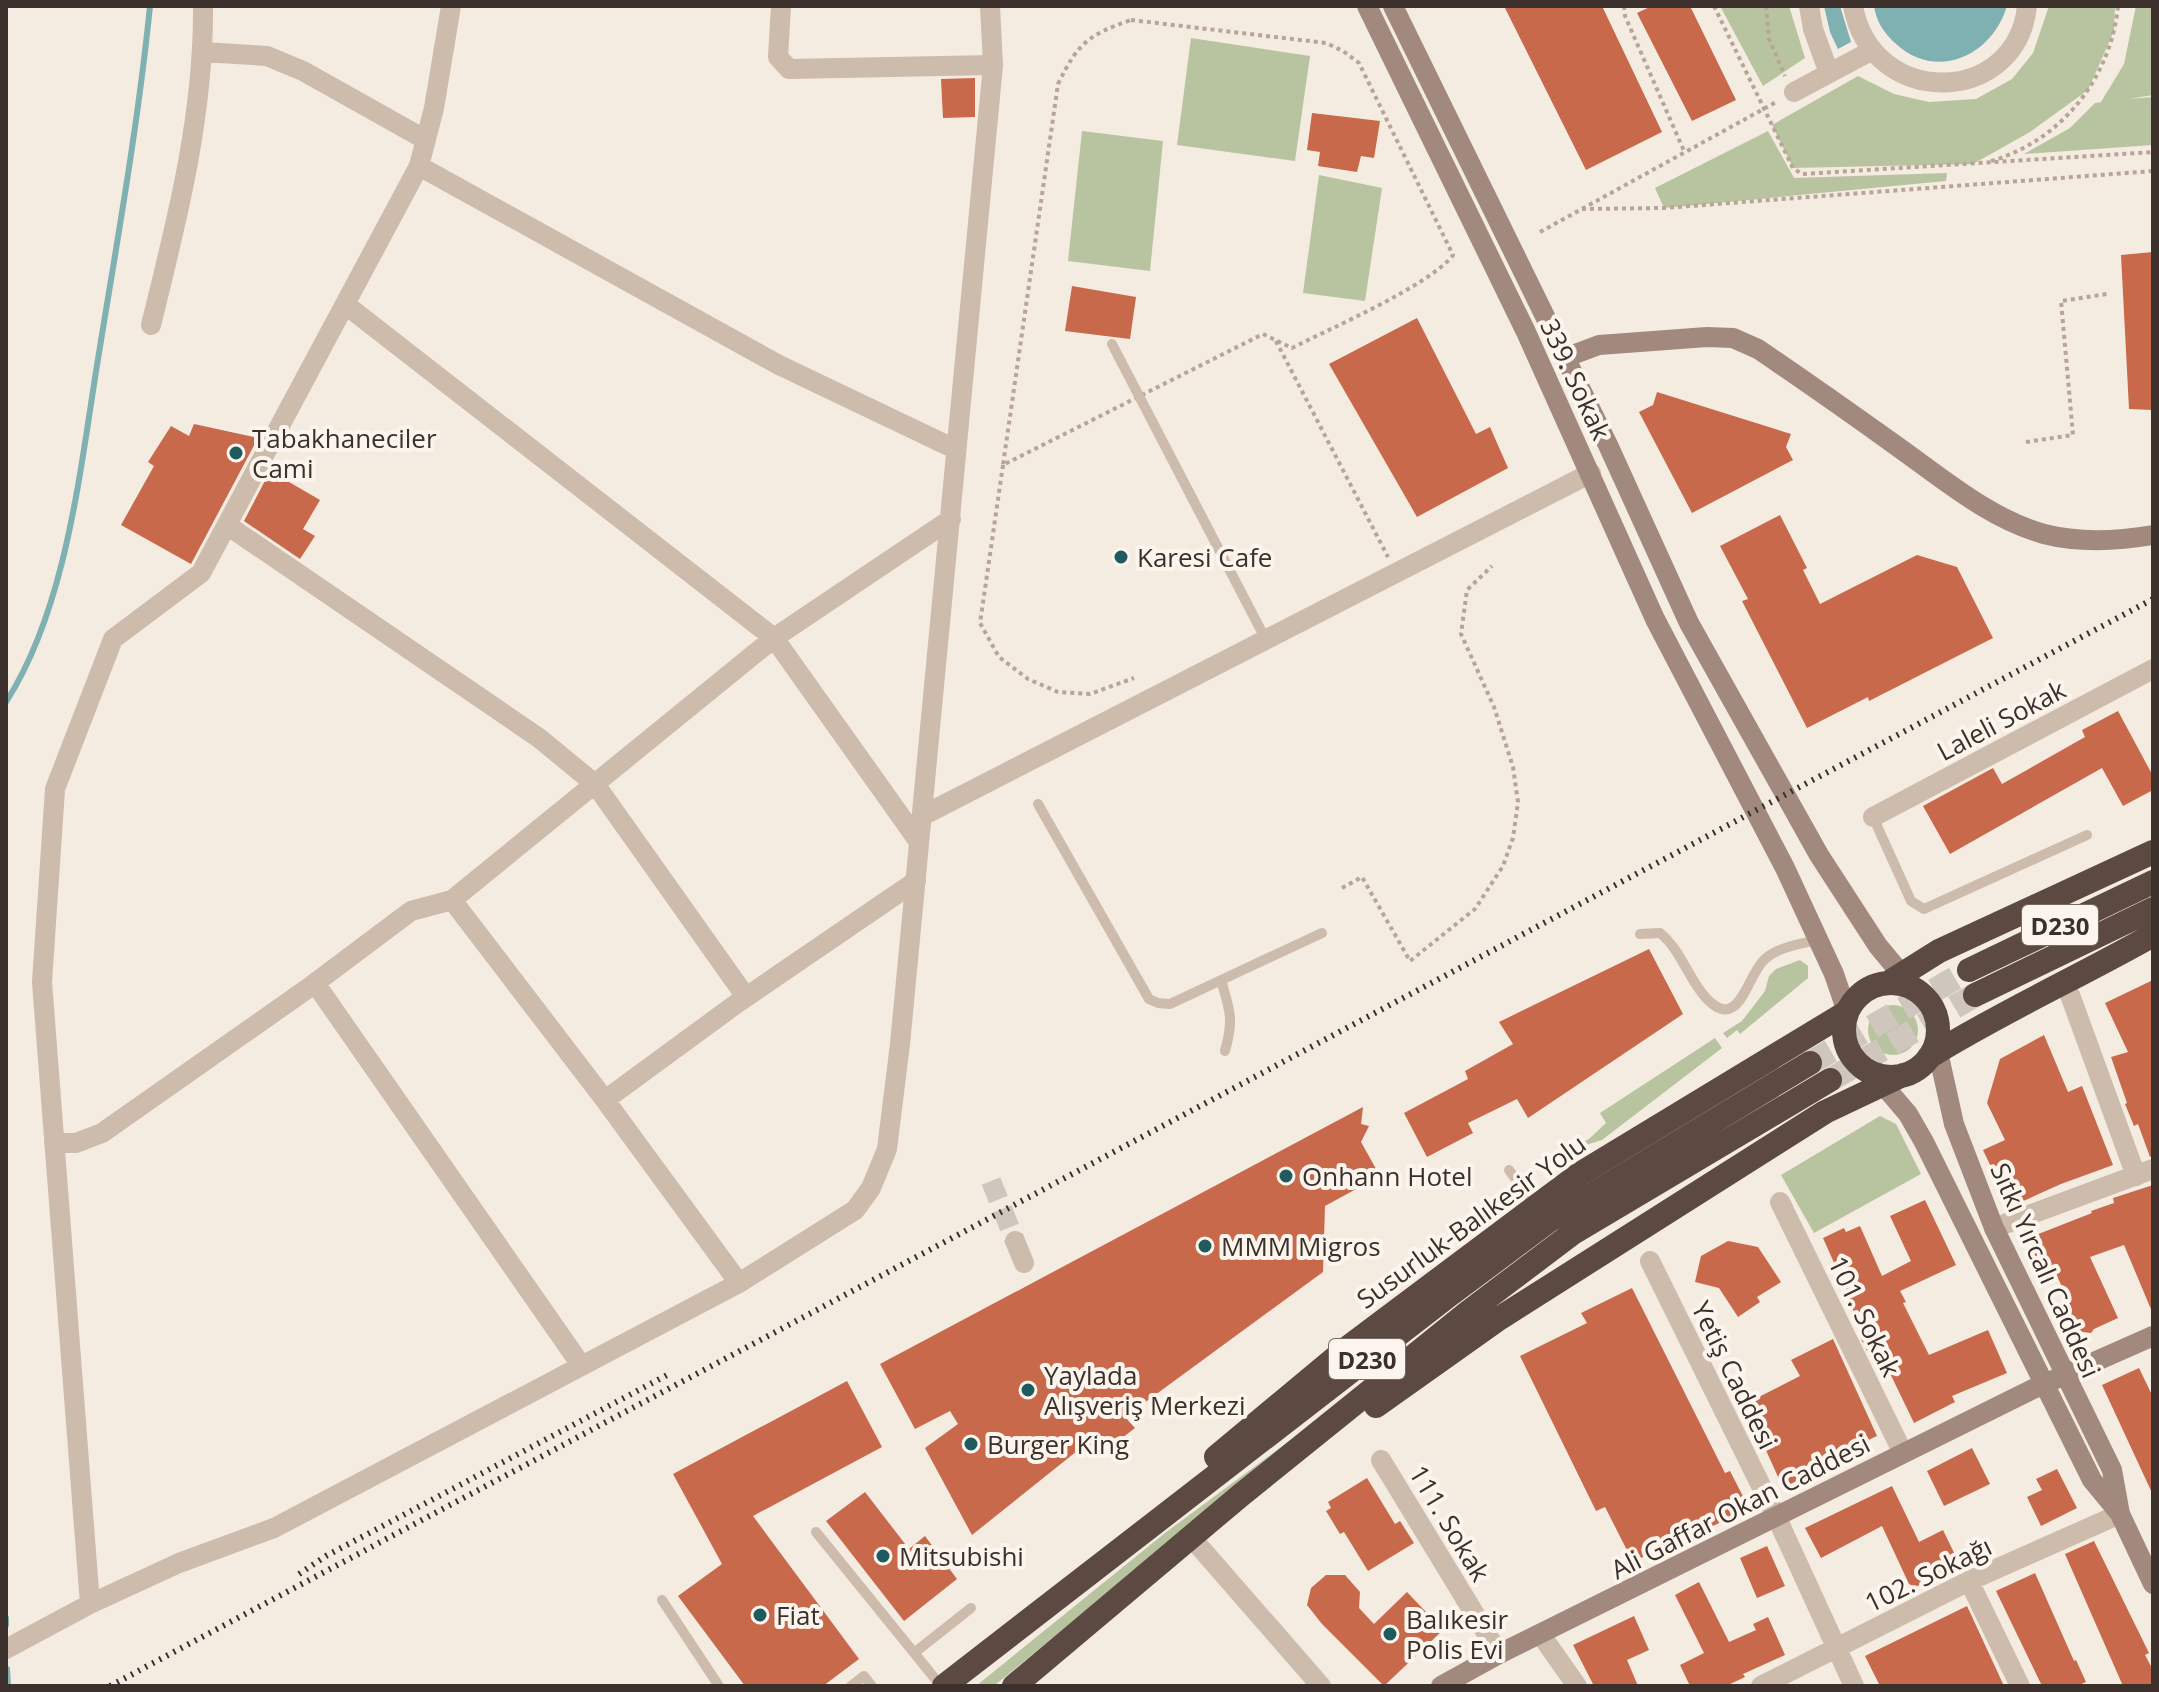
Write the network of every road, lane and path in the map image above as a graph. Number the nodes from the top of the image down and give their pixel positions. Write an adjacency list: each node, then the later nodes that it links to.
1 (203, 6): 15 (street)
2 (451, 6): 20 (street)
3 (781, 6): 16 (street)
4 (990, 6): 16 (street)
5 (1367, 6): 38 (main road, 339. Sokak)
6 (1393, 6): 33 (main road, 339. Sokak)
7 (1622, 6): 21 (path)
8 (1714, 6): 19 (path)
9 (1766, 6): 18 (path)
10 (1809, 6): 17 (street)
11 (1853, 6): 14 (street)
12 (2027, 6): 14 (street)
13 (2118, 6): 23 (path)
14 (1871, 51): 17 (street)
15 (203, 52): 20 (street); 30 (street)
16 (993, 65): 36 (street)
17 (1829, 73): 18 (street)
18 (1794, 92): 19 (path)
19 (1764, 108): 21 (path); 23 (path)
20 (426, 140): 24 (street)
21 (1685, 152): 26 (path)
22 (2153, 152): 23 (path)
23 (1981, 164)
24 (419, 166): 29 (street); 36 (street)
25 (2153, 171): 26 (path)
26 (1582, 209): 27 (path)
27 (1540, 232)
28 (2107, 294): 35 (path)
29 (346, 305): 40 (street); 44 (street)
30 (151, 325)
31 (1275, 339): 34 (path); 37 (path); 43 (path)
32 (1112, 344): 34 (lane)
33 (1564, 358): 41 (main road); 66 (main road, 339. Sokak)
34 (1139, 396): 37 (path); 45 (lane)
35 (2026, 442)
36 (955, 449): 39 (street)
37 (1003, 465): 47 (path)
38 (1591, 473): 43 (street); 63 (main road, 339. Sokak)
39 (951, 519): 44 (street); 50 (street)
40 (227, 525): 48 (street); 78 (street)
41 (2153, 535)
42 (1492, 566): 57 (path)
43 (1397, 574): 45 (street)
44 (774, 638): 48 (street); 53 (street)
45 (1266, 640): 50 (street)
46 (2153, 669): 51 (street, Laleli Sokak)
47 (1134, 678)
48 (595, 784): 58 (street); 70 (street)
49 (1038, 804): 65 (lane)
50 (922, 816): 53 (street)
51 (1873, 817): 52 (lane)
52 (2087, 835)
53 (919, 842): 55 (street)
54 (2153, 852): 66 (highway)
55 (916, 881): 70 (street); 87 (street)
56 (2153, 882): 64 (highway, D230)
57 (1342, 888)
58 (452, 900): 67 (street); 77 (street)
59 (2153, 909): 68 (highway, D230)
60 (1322, 933): 65 (lane)
61 (1640, 934): 63 (lane)
62 (2153, 935): 73 (highway)
63 (1817, 940): 71 (main road, 339. Sokak)
64 (1969, 970)
65 (1221, 980): 72 (lane)
66 (1901, 982): 71 (highway); 73 (highway)
67 (315, 983): 78 (street); 89 (street)
68 (1975, 995)
69 (2070, 995): 80 (street)
70 (746, 997): 77 (street)
71 (1847, 1012): 75 (highway); 82 (highway, Susurluk-Balıkesir Yolu)
72 (1225, 1051)
73 (1935, 1051): 75 (highway); 83 (main road, Sıtkı Yırcalı Caddesi)
74 (1810, 1063): 97 (highway, Susurluk-Balıkesir Yolu / D230)
75 (1886, 1078): 90 (main road, Sıtkı Yırcalı Caddesi); 96 (highway)
76 (1830, 1080): 96 (highway, D230)
77 (605, 1100): 87 (street)
78 (54, 1143): 101 (street)
79 (1509, 1170): 82 (lane)
80 (2144, 1172): 83 (street)
81 (1780, 1202): 91 (street, 101. Sokak)
82 (1535, 1206): 97 (highway, Susurluk-Balıkesir Yolu)
83 (1994, 1228): 90 (main road, Sıtkı Yırcalı Caddesi)
84 (1015, 1241): 86 (street)
85 (1650, 1261): 94 (street, Yetiş Caddesi)
86 (1024, 1263)
87 (739, 1283): 89 (street)
88 (2153, 1336): 90 (main road, Ali Gaffar Okan Caddesi)
89 (581, 1365): 101 (street)
90 (2055, 1379): 91 (main road, Ali Gaffar Okan Caddesi); 93 (main road, Sıtkı Yırcalı Caddesi)
91 (1903, 1453): 94 (main road, Ali Gaffar Okan Caddesi)
92 (1381, 1460): 107 (street, 111. Sokak)
93 (2120, 1514): 98 (street, 102. Sokağı); 99 (main road, Sıtkı Yırcalı Caddesi)
94 (1776, 1516): 103 (main road, Ali Gaffar Okan Caddesi); 104 (street, Yetiş Caddesi)
95 (816, 1532): 106 (lane)
96 (1191, 1537): 112 (highway, D230); 113 (street)
97 (1083, 1577): 111 (highway, Susurluk-Balıkesir Yolu / D230)
98 (1969, 1581): 104 (street, 102. Sokağı); 118 (street)
99 (2153, 1584)
100 (662, 1600): 108 (lane)
101 (90, 1604): 105 (street)
102 (971, 1608): 106 (lane)
103 (1541, 1635): 107 (main road, Ali Gaffar Okan Caddesi); 115 (street)
104 (1835, 1648): 116 (street, 102. Sokağı); 117 (street, Yetiş Caddesi)
105 (6, 1649)
106 (914, 1653): 111 (lane)
107 (1499, 1654): 114 (main road, Ali Gaffar Okan Caddesi)
108 (719, 1686)
109 (851, 1686): 110 (lane)
110 (872, 1686)
111 (942, 1686)
112 (1014, 1686)
113 (1321, 1686)
114 (1441, 1686)
115 (1577, 1686)
116 (1761, 1686)
117 (1854, 1686)
118 (2020, 1686)

